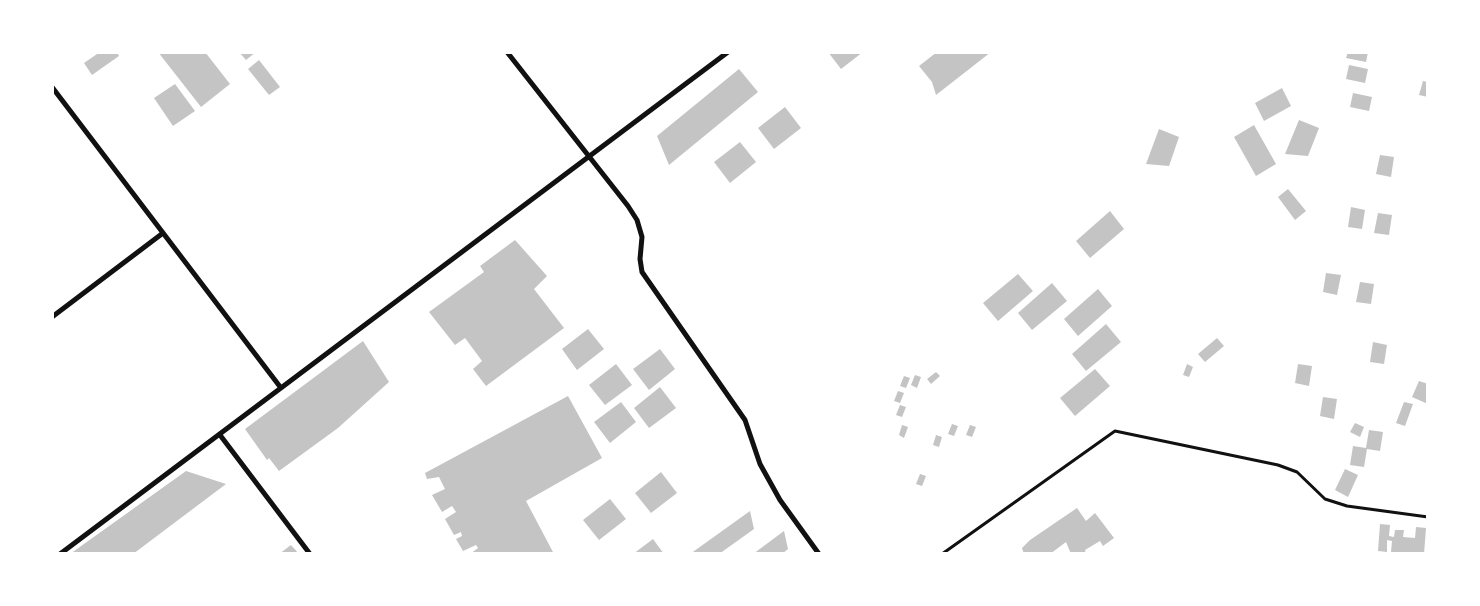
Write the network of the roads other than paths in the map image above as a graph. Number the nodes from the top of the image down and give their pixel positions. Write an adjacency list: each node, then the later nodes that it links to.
1 (507, 52): 4 (street)
2 (728, 52): 4 (street)
3 (52, 87): 5 (street)
4 (588, 157): 7 (street); 12 (street)
5 (163, 233): 6 (street); 7 (street)
6 (52, 317)
7 (281, 388): 8 (street)
8 (220, 435): 10 (street); 11 (street)
9 (1428, 517): 13 (lane)
10 (60, 554)
11 (310, 554)
12 (819, 554)
13 (942, 554)

